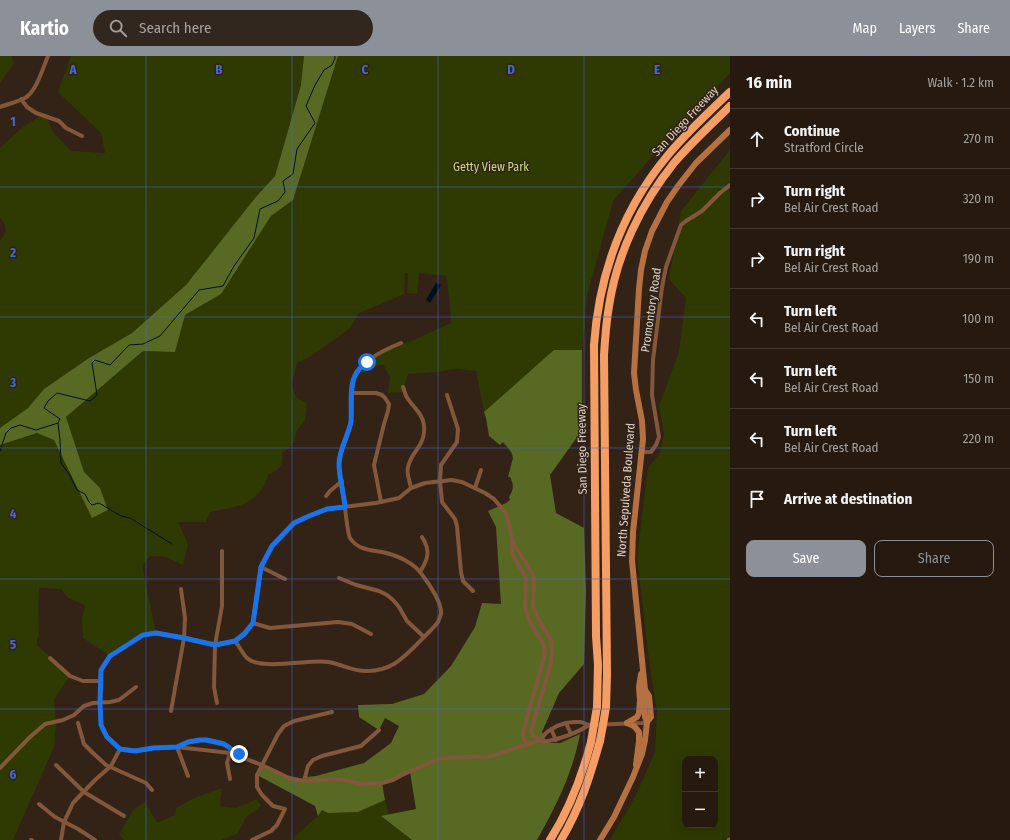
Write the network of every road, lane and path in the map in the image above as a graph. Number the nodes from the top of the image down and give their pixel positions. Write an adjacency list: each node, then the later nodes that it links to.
1 (48, 56): 3 (street)
2 (730, 92): 35 (highway, San Diego Freeway)
3 (21, 99): 6 (street); 9 (street)
4 (730, 100): 35 (highway)
5 (730, 106): 46 (highway)
6 (0, 107)
7 (730, 112): 46 (highway, San Diego Freeway)
8 (730, 130): 15 (main road, North Sepulveda Boulevard)
9 (82, 136)
10 (730, 185): 15 (street, Promontory Road)
11 (401, 343): 13 (street)
12 (404, 387): 19 (street)
13 (352, 393): 17 (street); 22 (street)
14 (447, 395): 18 (street)
15 (642, 452): 41 (main road, North Sepulveda Boulevard)
16 (481, 470): 20 (street)
17 (342, 481): 21 (street); 23 (street)
18 (440, 481): 19 (street); 20 (street); 32 (street)
19 (410, 488): 22 (street)
20 (475, 488): 25 (street)
21 (326, 496)
22 (381, 502): 23 (street)
23 (345, 507): 27 (street); 28 (street)
24 (422, 537): 28 (street)
25 (512, 540): 57 (street); 60 (street)
26 (222, 551): 39 (street)
27 (261, 567): 30 (street); 33 (street)
28 (420, 572): 36 (street)
29 (339, 578): 36 (street)
30 (285, 579)
31 (181, 589): 37 (street)
32 (473, 591)
33 (253, 623): 34 (street); 38 (street)
34 (371, 634)
35 (596, 636): 81 (highway, San Diego Freeway, bridge)
36 (424, 637): 38 (street)
37 (184, 638): 39 (street); 42 (street); 47 (street)
38 (235, 641): 39 (street)
39 (215, 645): 45 (street)
40 (50, 658): 42 (street)
41 (642, 661): 49 (main road, North Sepulveda Boulevard); 52 (main road)
42 (100, 681): 44 (street)
43 (136, 688): 44 (street)
44 (100, 702): 62 (street); 68 (street)
45 (217, 703)
46 (608, 707): 59 (highway, San Diego Freeway)
47 (171, 711)
48 (332, 712): 66 (street)
49 (647, 722): 52 (street); 70 (main road, North Sepulveda Boulevard)
50 (78, 723): 67 (street)
51 (566, 723): 53 (street); 54 (street); 56 (street)
52 (627, 723): 53 (street); 70 (main road)
53 (589, 725): 56 (street)
54 (551, 729): 57 (street); 58 (street)
55 (379, 730): 72 (street)
56 (571, 734): 58 (street)
57 (540, 740): 58 (street); 60 (street)
58 (556, 740)
59 (602, 741): 82 (highway); 83 (highway, San Diego Freeway)
60 (527, 745): 72 (street)
61 (177, 747): 62 (street); 63 (street); 64 (street); 69 (street)
62 (120, 749): 67 (street)
63 (230, 753): 64 (street); 71 (street)
64 (243, 758): 66 (street)
65 (56, 765): 74 (street)
66 (262, 765): 72 (street); 80 (street)
67 (111, 766): 73 (street); 74 (street)
68 (0, 768)
69 (188, 776)
70 (633, 777): 84 (main road)
71 (230, 779)
72 (304, 782)
73 (152, 790)
74 (84, 792): 76 (street); 77 (street)
75 (39, 804): 77 (street)
76 (124, 816)
77 (64, 822): 78 (street); 79 (street)
78 (62, 840)
79 (95, 840)
80 (252, 840)
81 (550, 840)
82 (561, 840)
83 (566, 840)
84 (600, 840)

